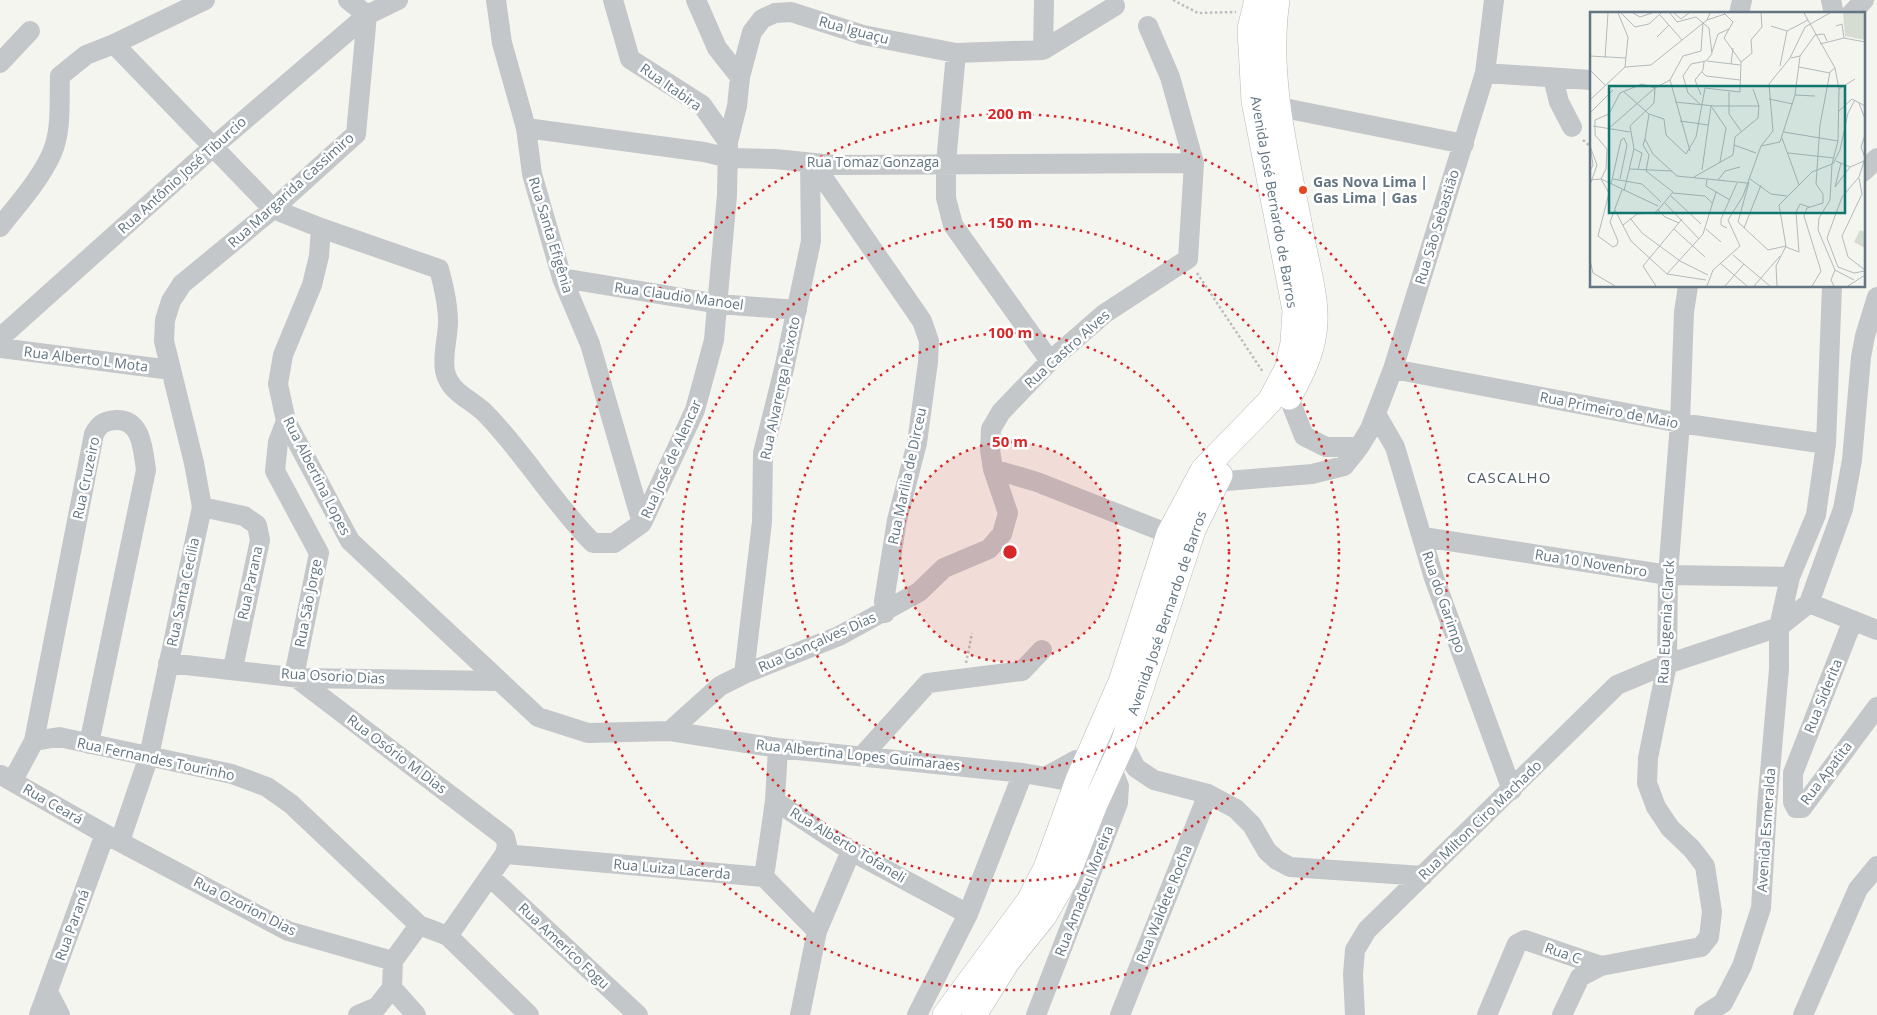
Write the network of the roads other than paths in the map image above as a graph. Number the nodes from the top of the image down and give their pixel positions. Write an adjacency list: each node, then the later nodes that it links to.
1 (205, 0): 19 (street)
2 (348, 0): 15 (street)
3 (398, 0): 15 (street, Rua Antônio José Tiburcio)
4 (496, 0): 29 (street, Rua Santa Efigênia)
5 (613, 0): 32 (street, Rua Itabira)
6 (696, 0): 24 (street)
7 (1044, 0): 20 (street)
8 (1276, 0): 18 (main road, Avenida José Bernardo de Barros)
9 (1289, 0): 18 (street)
10 (1494, 0): 23 (street, Rua São Sebastião)
11 (1864, 0): 14 (street)
12 (1255, 5): 53 (main road, Avenida José Bernardo de Barros)
13 (1115, 6): 20 (street)
14 (1853, 12)
15 (367, 15): 31 (street, Rua Antônio José Tiburcio); 38 (street, Rua Margarida Cassimiro)
16 (1148, 26): 36 (street)
17 (30, 31): 22 (street)
18 (1272, 32): 27 (main road, Avenida José Bernardo de Barros)
19 (114, 44): 31 (street); 39 (street)
20 (1044, 50): 21 (street, Rua Iguaçu)
21 (956, 53): 24 (street, Rua Iguaçu); 35 (street)
22 (0, 63)
23 (1485, 73): 25 (street); 30 (street, Rua São Sebastião)
24 (740, 77): 32 (street, Rua Iguaçu)
25 (1553, 78): 26 (street); 28 (street)
26 (1590, 80)
27 (1278, 107): 30 (street); 53 (main road, Avenida José Bernardo de Barros)
28 (1572, 127)
29 (526, 128): 32 (street, Rua Tomaz Gonzaga); 41 (street, Rua Santa Efigênia)
30 (1464, 144): 51 (street, Rua São Sebastião)
31 (213, 147): 38 (street); 47 (street, Rua Antônio José Tiburcio)
32 (728, 150): 34 (street, Rua Tomaz Gonzaga); 45 (street, Rua José de Alencar)
33 (1877, 158): 37 (street)
34 (812, 163): 35 (street, Rua Tomaz Gonzaga); 46 (street, Rua Alvarenga Peixoto); 68 (street, Rua Marilia de Dirceu)
35 (946, 163): 36 (street, Rua Tomaz Gonzaga); 50 (street)
36 (1194, 163): 50 (street, Rua Castro Alves)
37 (1864, 171)
38 (273, 209): 40 (street); 48 (street, Rua Margarida Cassimiro)
39 (0, 227)
40 (321, 228): 55 (street, Rua Albertina Lopes); 62 (street, Rua José de Alencar)
41 (562, 278): 45 (street, Rua Claudio Manoel); 62 (street, Rua Santa Efigênia)
42 (1688, 288): 56 (street, Rua Eugenia Clarck)
43 (1832, 288): 57 (street, Avenida Esmeralda)
44 (1877, 297): 67 (street)
45 (719, 304): 46 (street, Rua Claudio Manoel); 62 (street, Rua José de Alencar)
46 (797, 310): 76 (street, Rua Alvarenga Peixoto)
47 (0, 338)
48 (164, 341): 52 (street, Rua Santa Cecilia)
49 (0, 348): 52 (street, Rua Alberto L Mota)
50 (1050, 361): 59 (street, Rua Castro Alves)
51 (1393, 369): 54 (street, Rua São Sebastião); 56 (street, Rua Primeiro de Maio)
52 (171, 370): 61 (street, Rua Santa Cecilia)
53 (1282, 394): 58 (street); 60 (main road, Avenida José Bernardo de Barros); 63 (main road, Avenida José Bernardo de Barros)
54 (1376, 414): 58 (street, Rua São Sebastião); 64 (street, Rua do Garimpo)
55 (286, 421): 77 (street, Rua São Jorge); 78 (street, Rua Albertina Lopes)
56 (1680, 423): 57 (street, Rua Primeiro de Maio); 65 (street, Rua Eugenia Clarck)
57 (1826, 444): 66 (street, Avenida Esmeralda)
58 (1359, 447): 60 (street, Rua São Sebastião)
59 (993, 469): 63 (street); 68 (street, Rua Gonçalves Dias)
60 (1215, 482): 79 (main road, Avenida José Bernardo de Barros)
61 (202, 508): 73 (street, Rua Santa Cecilia); 75 (street, Rua Parana)
62 (642, 524)
63 (1169, 534): 81 (main road, Avenida José Bernardo de Barros)
64 (1423, 537): 65 (street, Rua 10 Novenbro); 94 (street, Rua do Garimpo)
65 (1668, 575): 66 (street, Rua 10 Novenbro); 74 (street, Rua Eugenia Clarck)
66 (1790, 577): 70 (street, Avenida Esmeralda)
67 (1809, 603): 69 (street); 70 (street)
68 (885, 613): 76 (street, Rua Gonçalves Dias)
69 (1853, 620): 71 (street); 92 (street, Rua Siderita)
70 (1779, 627): 74 (street, Rua Milton Ciro Machado); 127 (street, Avenida Esmeralda)
71 (1877, 630)
72 (1042, 650): 88 (street)
73 (168, 662): 75 (street, Rua Osorio Dias); 87 (street, Rua Santa Cecilia)
74 (1667, 664): 94 (street, Rua Milton Ciro Machado); 109 (street, Rua Eugenia Clarck)
75 (232, 668): 77 (street, Rua Osorio Dias)
76 (744, 674): 82 (street, Rua Gonçalves Dias)
77 (294, 676): 78 (street, Rua Osorio Dias); 99 (street, Rua Osório M Dias)
78 (499, 681): 82 (street, Rua Albertina Lopes)
79 (1134, 707): 81 (street); 84 (main road, Avenida José Bernardo de Barros)
80 (1877, 707): 92 (street, Rua Apatita)
81 (1106, 712): 89 (main road, Avenida José Bernardo de Barros)
82 (670, 731): 86 (street, Rua Albertina Lopes Guimaraes)
83 (34, 741): 85 (street, Rua Fernandes Tourinho); 85 (street, Rua Cruzeiro); 93 (street)
84 (1123, 743): 90 (main road, Avenida José Bernardo de Barros); 95 (street)
85 (89, 744): 87 (street, Rua Fernandes Tourinho)
86 (778, 748): 88 (street, Rua Albertina Lopes Guimaraes); 96 (street, Rua Alberto Tofaneli)
87 (149, 756): 97 (street, Rua Santa Cecilia); 105 (street, Rua Fernandes Tourinho)
88 (862, 756): 91 (street, Rua Albertina Lopes Guimaraes)
89 (1077, 770): 90 (street, Rua Albertina Lopes Guimaraes); 91 (street, Rua Albertina Lopes Guimaraes); 120 (main road, Avenida José Bernardo de Barros)
90 (1108, 772): 121 (main road, Avenida José Bernardo de Barros); 122 (street, Rua Amadeu Moreira)
91 (1023, 773): 104 (street)
92 (1793, 773)
93 (6, 778): 97 (street, Rua Ceará)
94 (1512, 790): 101 (street, Rua Milton Ciro Machado)
95 (1208, 794): 101 (street); 123 (street, Rua Waldete Rocha)
96 (775, 801): 98 (street, Rua Alberto Tofaneli); 103 (street)
97 (112, 838): 108 (street, Rua Ozorion Dias); 111 (street, Rua Paraná)
98 (851, 850): 104 (street, Rua Alberto Tofaneli); 106 (street)
99 (505, 854): 102 (street); 103 (street, Rua Luiza Lacerda)
100 (1877, 866): 128 (street)
101 (1423, 876): 124 (street, Rua Milton Ciro Machado)
102 (490, 877): 107 (street); 117 (street, Rua Americo Fogu)
103 (764, 877): 106 (street)
104 (968, 914): 119 (street)
105 (418, 924): 107 (street); 108 (street)
106 (817, 931): 118 (street)
107 (448, 936): 116 (street)
108 (393, 961): 110 (street)
109 (1601, 966): 125 (street, Rua C); 126 (street, Rua Eugenia Clarck)
110 (392, 988): 114 (street); 115 (street)
111 (48, 992): 112 (street, Rua Paraná); 113 (street)
112 (39, 1015)
113 (60, 1015)
114 (358, 1015)
115 (416, 1015)
116 (529, 1015)
117 (638, 1015)
118 (800, 1015)
119 (918, 1015)
120 (945, 1015)
121 (974, 1015)
122 (1036, 1015)
123 (1120, 1015)
124 (1355, 1015)
125 (1487, 1015)
126 (1562, 1015)
127 (1704, 1015)
128 (1804, 1015)

